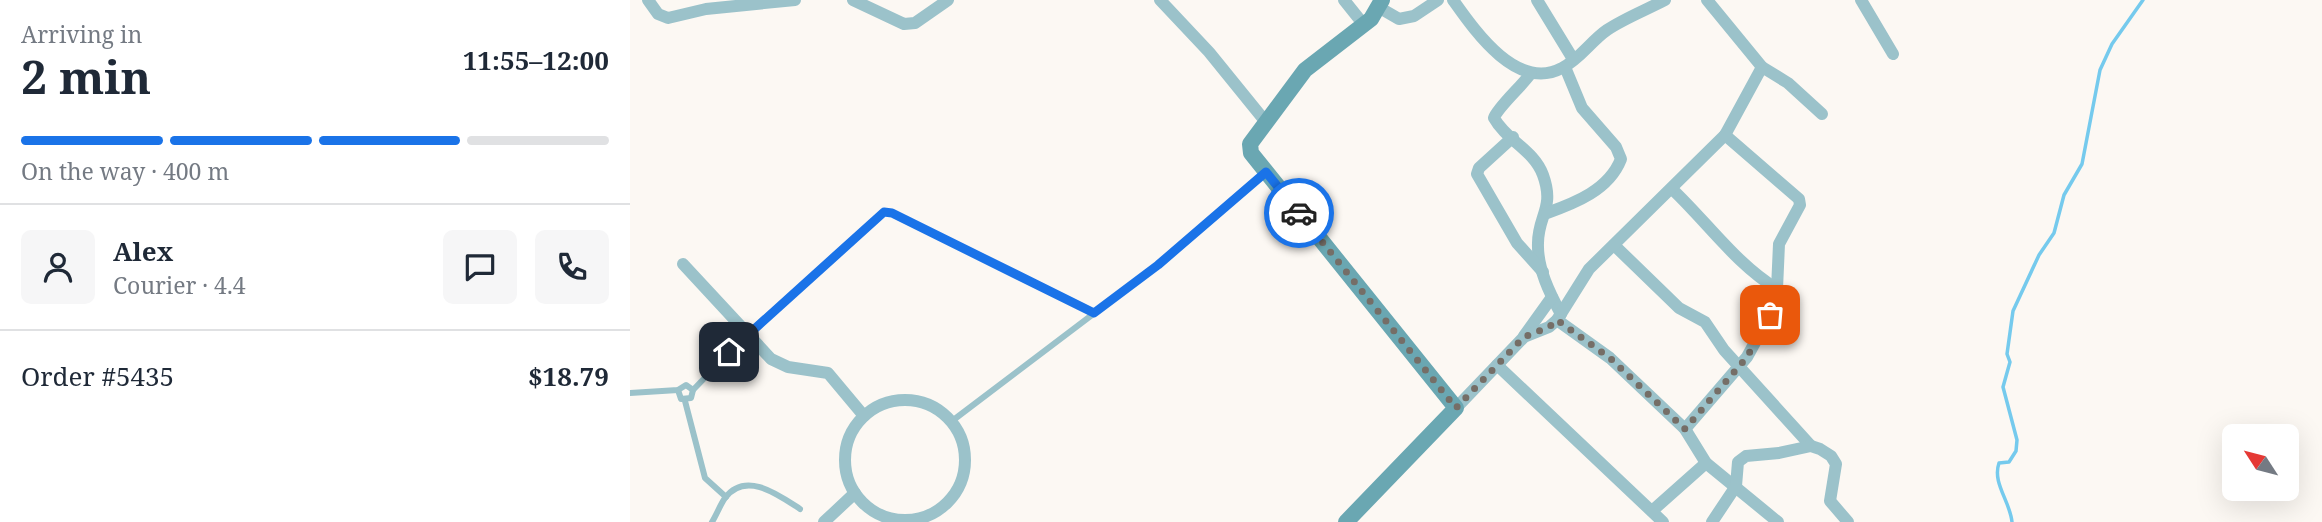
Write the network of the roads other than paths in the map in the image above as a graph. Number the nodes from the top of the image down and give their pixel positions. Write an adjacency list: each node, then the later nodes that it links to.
1 (648, 0): 13 (street)
2 (795, 0): 13 (street)
3 (853, 0): 4 (street)
4 (948, 0)
5 (1160, 0): 21 (street)
6 (1344, 0): 15 (street)
7 (1438, 0): 14 (street)
8 (1454, 0): 19 (street)
9 (1537, 0): 17 (street)
10 (1665, 0): 17 (street)
11 (1707, 0): 18 (street)
12 (1861, 0): 16 (street)
13 (723, 3)
14 (1381, 4): 15 (street)
15 (1364, 25): 21 (street)
16 (1893, 54)
17 (1569, 63): 19 (street); 26 (street)
18 (1762, 67): 20 (street); 22 (street)
19 (1531, 73): 23 (street)
20 (1822, 114)
21 (1265, 121): 24 (street)
22 (1726, 135): 25 (street); 32 (street)
23 (1513, 137): 26 (street); 28 (street)
24 (1266, 172): 34 (lane); 44 (street)
25 (1672, 189): 29 (street); 32 (street)
26 (1547, 213): 27 (street)
27 (1538, 240): 28 (street); 31 (street)
28 (1517, 243): 31 (street)
29 (1614, 245): 35 (street); 39 (street)
30 (683, 264): 36 (street)
31 (1544, 272): 33 (street)
32 (1777, 289): 39 (street)
33 (1552, 297): 35 (street); 37 (street)
34 (1094, 313): 36 (lane); 46 (lane)
35 (1559, 317): 37 (street); 47 (street)
36 (747, 334): 41 (lane); 45 (street)
37 (1524, 337): 38 (street)
38 (1497, 365): 44 (street); 54 (street)
39 (1739, 367): 47 (street); 48 (street)
40 (678, 390): 41 (lane); 42 (lane); 43 (lane)
41 (693, 390): 43 (lane)
42 (630, 393)
43 (685, 401): 52 (lane)
44 (1456, 408): 55 (street)
45 (864, 416): 46 (street); 51 (street)
46 (951, 421): 51 (street)
47 (1685, 429): 49 (street)
48 (1811, 446): 50 (street); 62 (street)
49 (1706, 463): 50 (street); 54 (street)
50 (1736, 486): 60 (street); 61 (street)
51 (855, 493): 58 (street)
52 (726, 497): 53 (lane); 56 (lane)
53 (800, 509)
54 (1652, 511): 59 (street)
55 (1356, 519)
56 (713, 520): 57 (lane)
57 (722, 522)
58 (824, 522)
59 (1663, 522)
60 (1712, 522)
61 (1778, 522)
62 (1848, 522)

